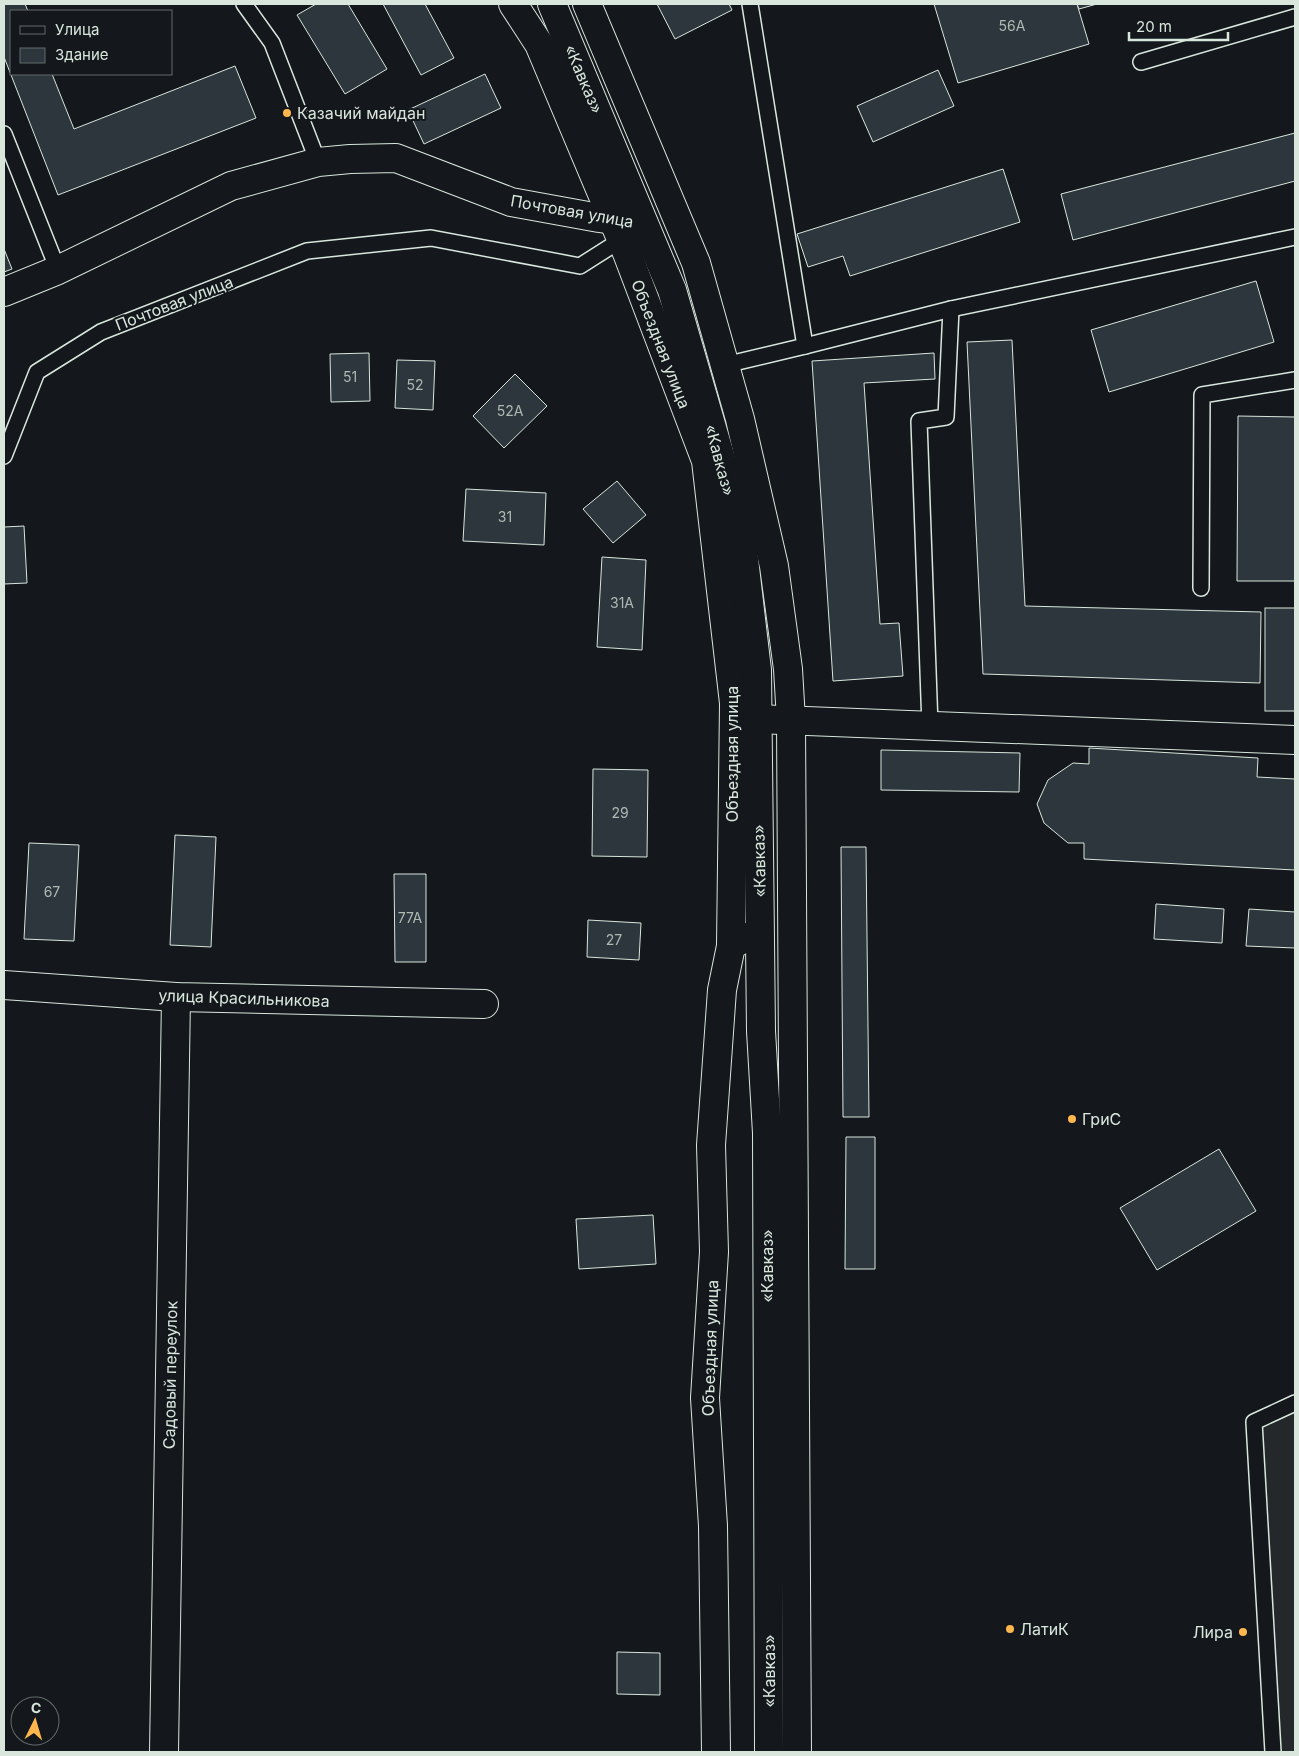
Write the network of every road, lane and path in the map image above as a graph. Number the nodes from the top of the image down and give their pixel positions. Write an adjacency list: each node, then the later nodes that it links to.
1 (244, 4): 9 (lane)
2 (513, 4): 11 (street, Объездная улица)
3 (552, 4): 10 (street, «Кавказ»)
4 (587, 4): 17 (street, «Кавказ»)
5 (750, 4): 16 (lane)
6 (1295, 17): 7 (lane)
7 (1141, 62)
8 (4, 134): 13 (lane)
9 (318, 162): 11 (street, Почтовая улица); 13 (street, Почтовая улица)
10 (645, 224): 11 (street, Почтовая улица); 21 (street, «Кавказ»)
11 (617, 230): 19 (lane, Почтовая улица); 26 (street, Объездная улица)
12 (1295, 237): 15 (lane)
13 (58, 270): 14 (street, Почтовая улица)
14 (4, 292)
15 (951, 309): 16 (lane); 23 (lane)
16 (805, 346): 17 (lane)
17 (725, 365): 22 (street, «Кавказ»)
18 (1295, 380): 20 (lane)
19 (4, 456)
20 (1201, 588)
21 (757, 719): 22 (street); 25 (street, «Кавказ»)
22 (790, 720): 23 (street); 34 (street, «Кавказ»)
23 (930, 726): 24 (street)
24 (1295, 740)
25 (761, 930): 26 (street); 33 (street, «Кавказ»)
26 (731, 946): 32 (street, Объездная улица)
27 (4, 985): 28 (street, улица Красильникова)
28 (176, 997): 29 (street, улица Красильникова); 31 (street, Садовый переулок)
29 (484, 1004)
30 (1295, 1403): 35 (lane)
31 (164, 1752)
32 (716, 1752)
33 (769, 1752)
34 (797, 1752)
35 (1273, 1752)

